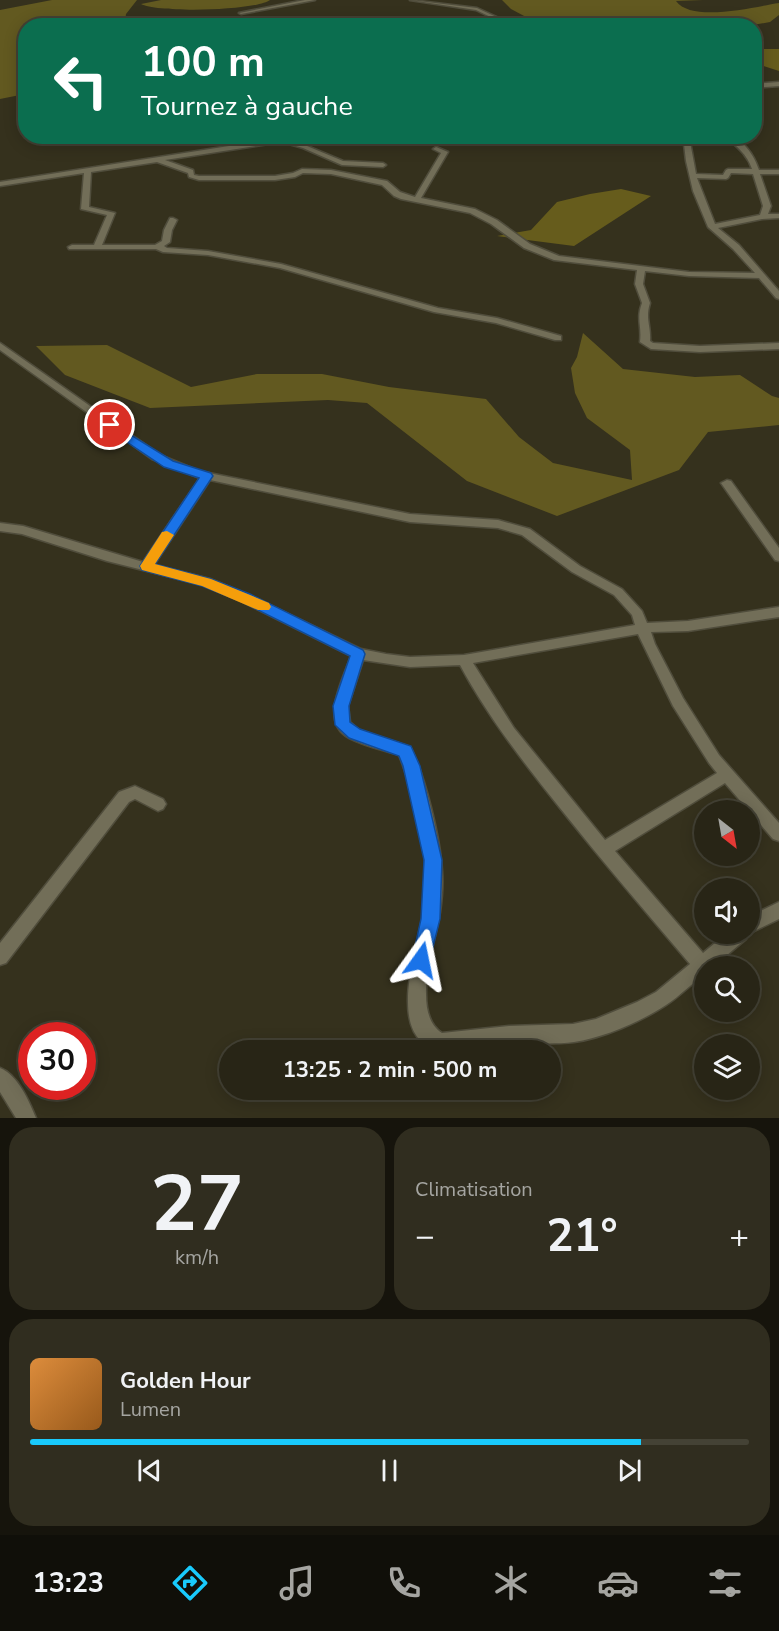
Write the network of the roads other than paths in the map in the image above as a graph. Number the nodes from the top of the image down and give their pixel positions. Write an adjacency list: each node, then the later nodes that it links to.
1 (313, 0): 3 (street)
2 (412, 0): 4 (street)
3 (241, 13)
4 (497, 18)
5 (779, 84): 6 (street)
6 (762, 85)
7 (262, 144): 12 (street)
8 (292, 144): 13 (street)
9 (688, 144): 17 (street)
10 (738, 144): 15 (street)
11 (436, 149): 19 (street)
12 (160, 161): 14 (street); 19 (street)
13 (383, 165)
14 (88, 171): 18 (street); 25 (street)
15 (755, 172): 16 (street); 17 (street); 20 (street)
16 (779, 172)
17 (693, 176): 23 (street)
18 (0, 184)
19 (418, 198): 27 (street)
20 (763, 216): 21 (street); 23 (street)
21 (779, 216)
22 (173, 220): 26 (street)
23 (712, 227): 28 (street)
24 (72, 247): 25 (street)
25 (97, 247): 26 (street)
26 (156, 247): 30 (street)
27 (641, 267): 28 (street); 32 (street)
28 (759, 276): 29 (street)
29 (779, 296)
30 (558, 338)
31 (0, 346): 33 (street)
32 (779, 346)
33 (207, 476): 37 (street); 39 (street)
34 (727, 483): 36 (street)
35 (0, 527): 37 (street)
36 (779, 557)
37 (147, 566): 40 (street)
38 (779, 612): 39 (street)
39 (643, 628): 41 (street); 42 (street)
40 (358, 654): 41 (street); 52 (street)
41 (464, 660): 45 (street)
42 (727, 774): 44 (street); 45 (street)
43 (158, 804): 51 (street)
44 (779, 834)
45 (603, 850): 49 (street)
46 (779, 910): 47 (street)
47 (760, 920)
48 (728, 944): 50 (street)
49 (694, 956)
50 (714, 956)
51 (0, 957)
52 (694, 973)
53 (0, 1077): 54 (street)
54 (26, 1118)

